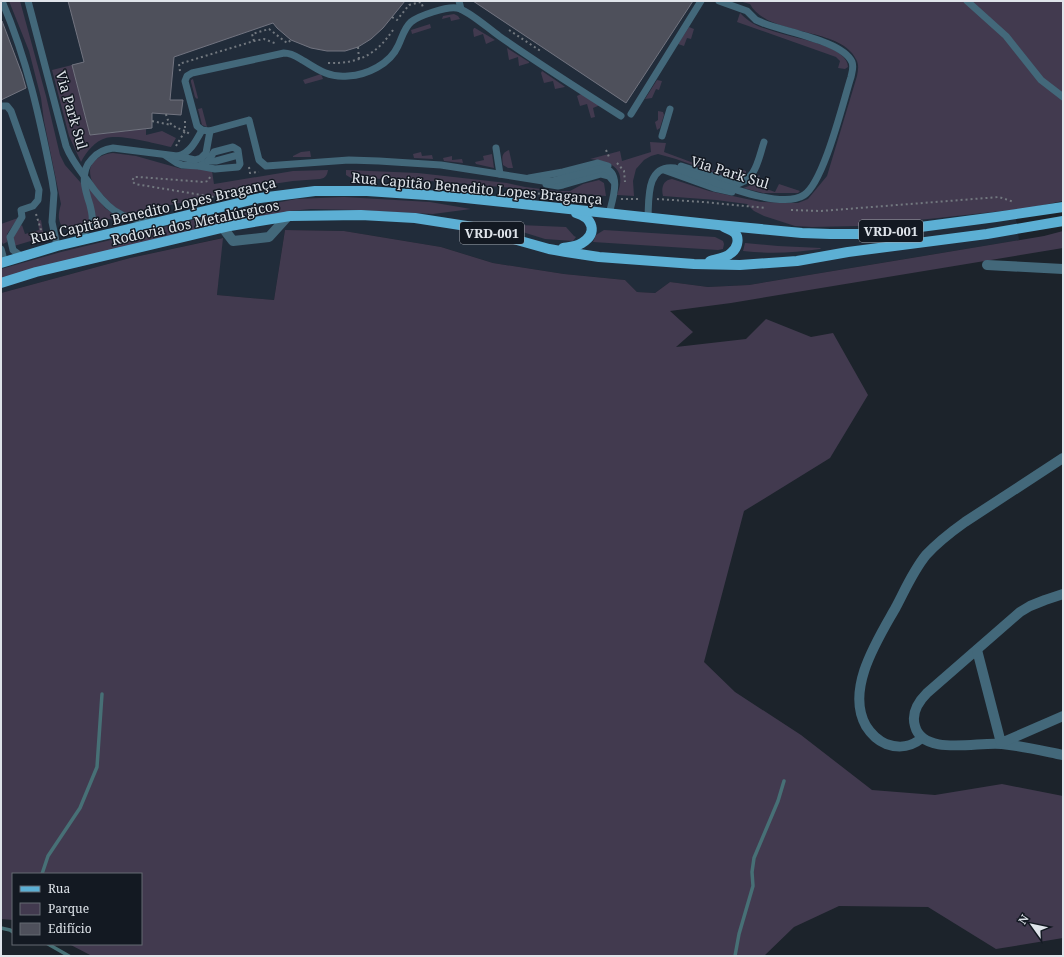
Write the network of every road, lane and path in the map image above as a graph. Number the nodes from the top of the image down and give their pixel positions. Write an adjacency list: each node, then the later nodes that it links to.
1 (2, 1): 57 (lane)
2 (28, 1): 38 (lane, Via Park Sul)
3 (459, 1): 8 (lane)
4 (701, 1): 18 (lane)
5 (719, 1): 43 (lane, Via Park Sul)
6 (966, 1): 14 (lane)
7 (423, 8): 9 (path)
8 (461, 9): 19 (lane); 22 (lane)
9 (392, 17)
10 (291, 40): 11 (path)
11 (254, 41)
12 (358, 47): 13 (path)
13 (360, 59)
14 (1063, 97)
15 (1, 106): 45 (lane)
16 (670, 109): 25 (lane)
17 (166, 114): 21 (path)
18 (631, 114)
19 (621, 116)
20 (152, 121): 21 (path)
21 (172, 126): 23 (path)
22 (202, 130): 24 (lane); 26 (lane)
23 (185, 131): 26 (path); 29 (path)
24 (210, 131): 31 (lane); 37 (lane)
25 (662, 136)
26 (198, 138): 31 (lane)
27 (764, 142): 42 (lane)
28 (496, 148): 37 (lane)
29 (173, 149)
30 (165, 154): 31 (lane); 33 (lane); 38 (lane)
31 (177, 156)
32 (245, 164): 35 (path)
33 (200, 166): 33 (lane)
34 (664, 168): 41 (lane, Via Park Sul); 42 (lane); 43 (lane); 50 (lane)
35 (246, 171)
36 (210, 174): 44 (path)
37 (500, 174): 40 (lane)
38 (84, 176): 51 (lane); 56 (lane, Via Park Sul)
39 (614, 179): 40 (lane); 40 (lane); 48 (lane)
40 (527, 180)
41 (719, 184): 42 (lane); 43 (lane, Via Park Sul)
42 (737, 184)
43 (749, 194)
44 (217, 198)
45 (32, 206): 55 (path); 60 (lane)
46 (1063, 207): 53 (main road, VRD-001)
47 (566, 210): 48 (main road, Rua Capitão Benedito Lopes Bragança / VRD-001); 51 (main road, Rua Capitão Benedito Lopes Bragança / VRD-001); 59 (main road)
48 (609, 214): 50 (main road, Rua Capitão Benedito Lopes Bragança / VRD-001)
49 (288, 216): 54 (main road, Rodovia dos Metalúrgicos / VRD-001); 54 (street); 59 (main road, Rodovia dos Metalúrgicos / VRD-001)
50 (648, 218): 53 (main road, Rua Capitão Benedito Lopes Bragança / VRD-001)
51 (163, 220): 56 (main road, Rua Capitão Benedito Lopes Bragança / VRD-001)
52 (1063, 221): 62 (main road, Rodovia dos Metalúrgicos / VRD-001)
53 (718, 225): 62 (main road)
54 (223, 228): 65 (main road, Rodovia dos Metalúrgicos / VRD-001)
55 (42, 242)
56 (74, 242): 57 (main road, Rua Capitão Benedito Lopes Bragança / VRD-001)
57 (57, 246): 60 (main road, Rua Capitão Benedito Lopes Bragança / VRD-001)
58 (1, 249): 61 (lane)
59 (549, 249): 62 (main road, Rodovia dos Metalúrgicos / VRD-001)
60 (21, 256): 61 (main road, Rua Capitão Benedito Lopes Bragança / VRD-001)
61 (1, 262)
62 (694, 264)
63 (987, 265): 64 (street)
64 (1063, 269)
65 (1, 283)
66 (1063, 458): 70 (street)
67 (1063, 594): 68 (street)
68 (977, 650): 70 (street); 71 (street)
69 (1063, 716): 71 (street)
70 (922, 738): 71 (street)
71 (1001, 743): 72 (street)
72 (1063, 754)

